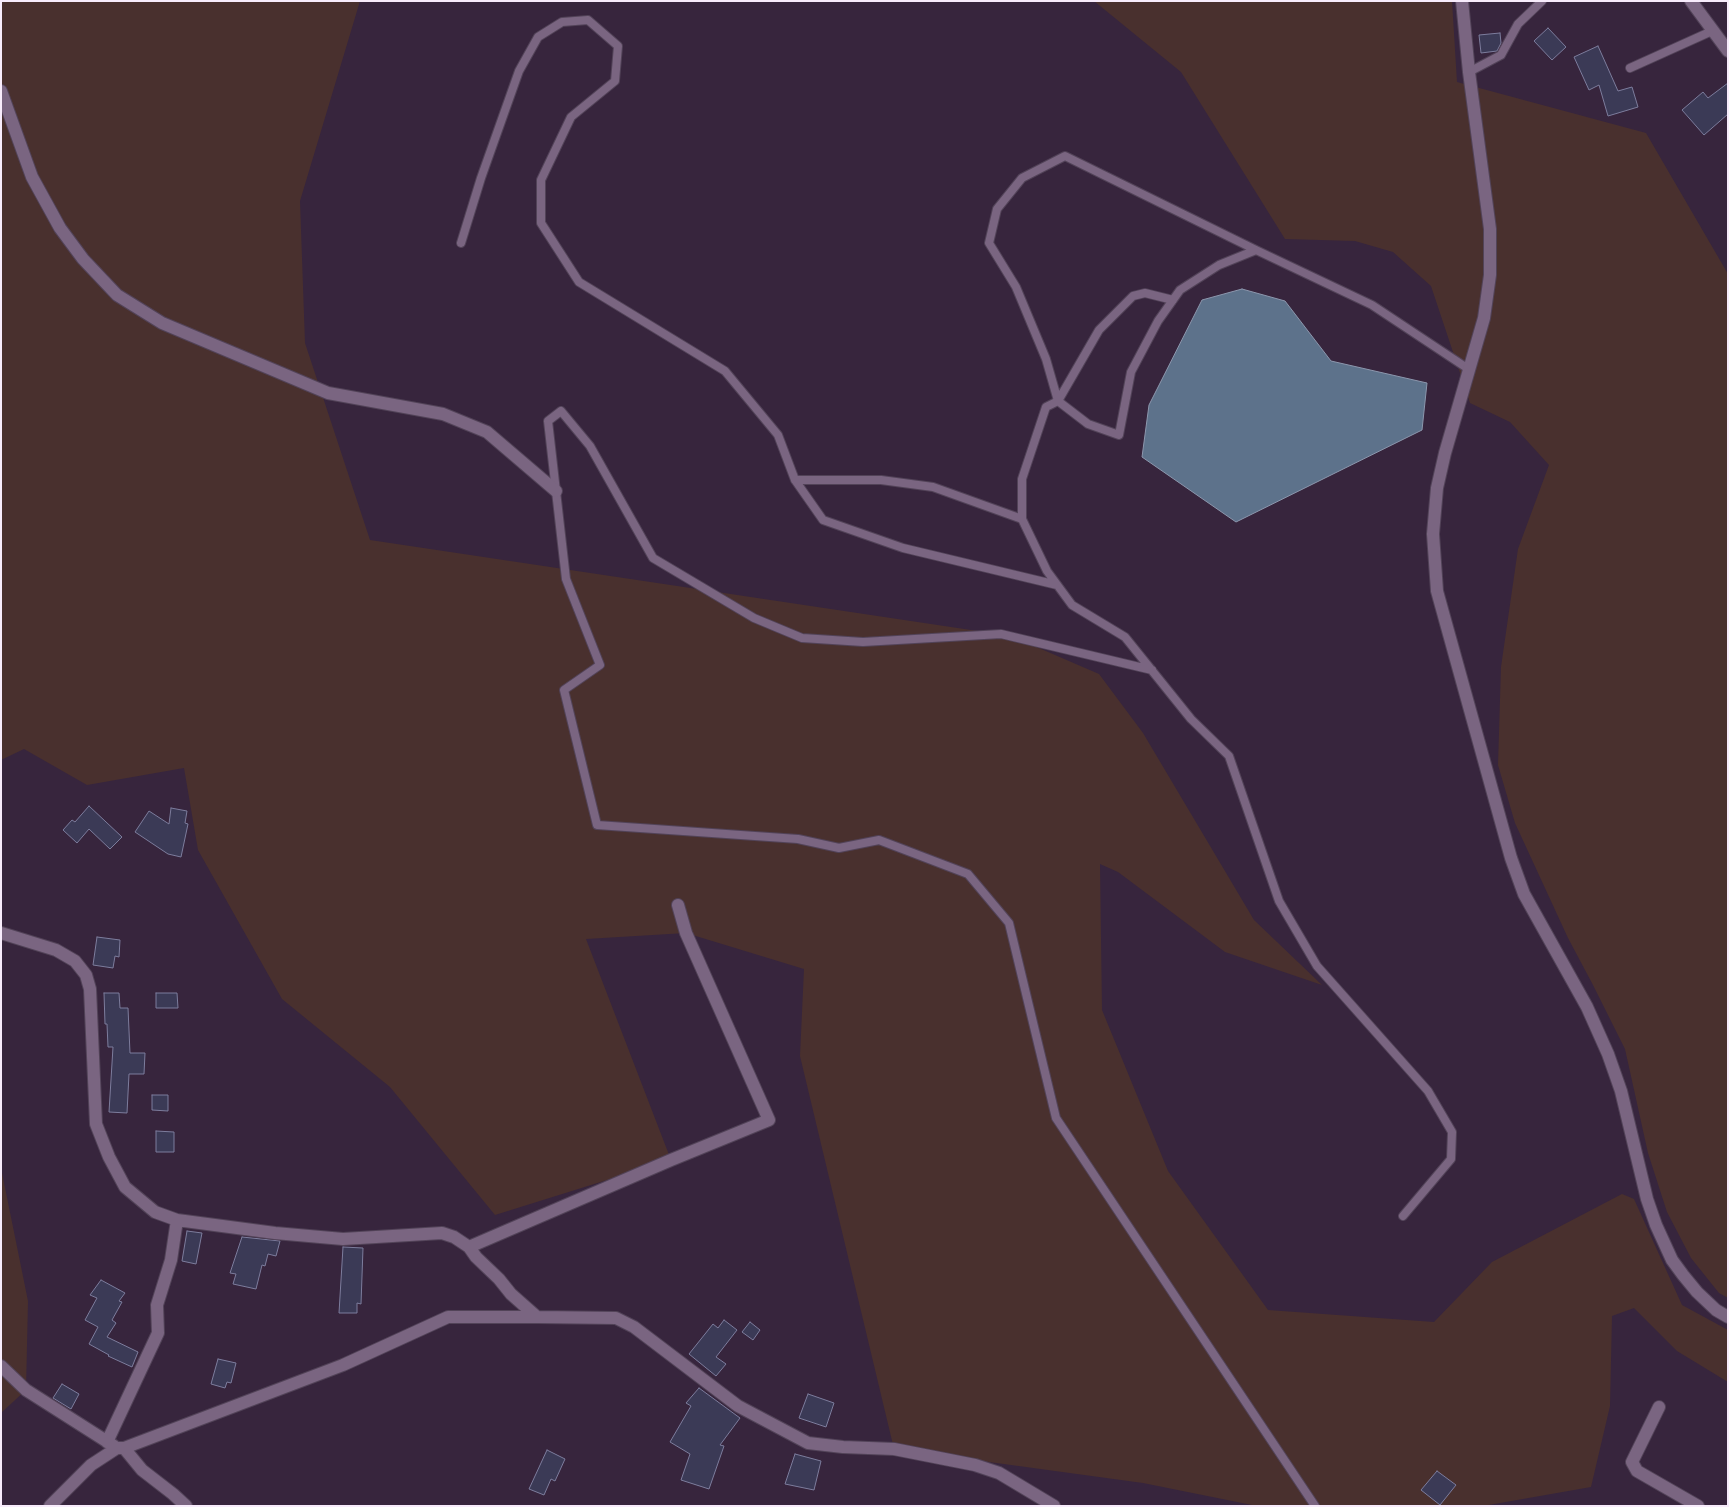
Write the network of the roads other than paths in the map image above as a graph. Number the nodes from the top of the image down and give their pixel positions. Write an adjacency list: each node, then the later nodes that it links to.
1 (1462, 1): 7 (street)
2 (1542, 1): 7 (lane)
3 (1691, 1): 4 (street)
4 (1712, 31): 5 (street); 6 (lane)
5 (1728, 51)
6 (1630, 68)
7 (1469, 72): 12 (street)
8 (1, 91): 15 (street)
9 (461, 243): 14 (lane)
10 (1256, 250): 11 (lane); 12 (lane); 13 (lane)
11 (1173, 300): 13 (lane); 13 (lane)
12 (1470, 370): 25 (street)
13 (1058, 400): 16 (lane)
14 (795, 480): 16 (lane); 17 (lane)
15 (556, 491): 18 (lane); 32 (lane)
16 (1022, 519): 17 (lane)
17 (1057, 584): 18 (lane)
18 (1152, 670): 21 (lane)
19 (678, 905): 23 (street)
20 (1, 933): 22 (street)
21 (1403, 1216)
22 (177, 1220): 23 (street); 28 (street)
23 (470, 1247): 24 (street)
24 (537, 1317): 28 (street); 31 (street)
25 (1728, 1317)
26 (1, 1366): 28 (street)
27 (1659, 1407): 33 (street)
28 (116, 1446): 29 (street); 30 (street)
29 (50, 1506)
30 (186, 1506)
31 (1054, 1506)
32 (1315, 1506)
33 (1698, 1506)

